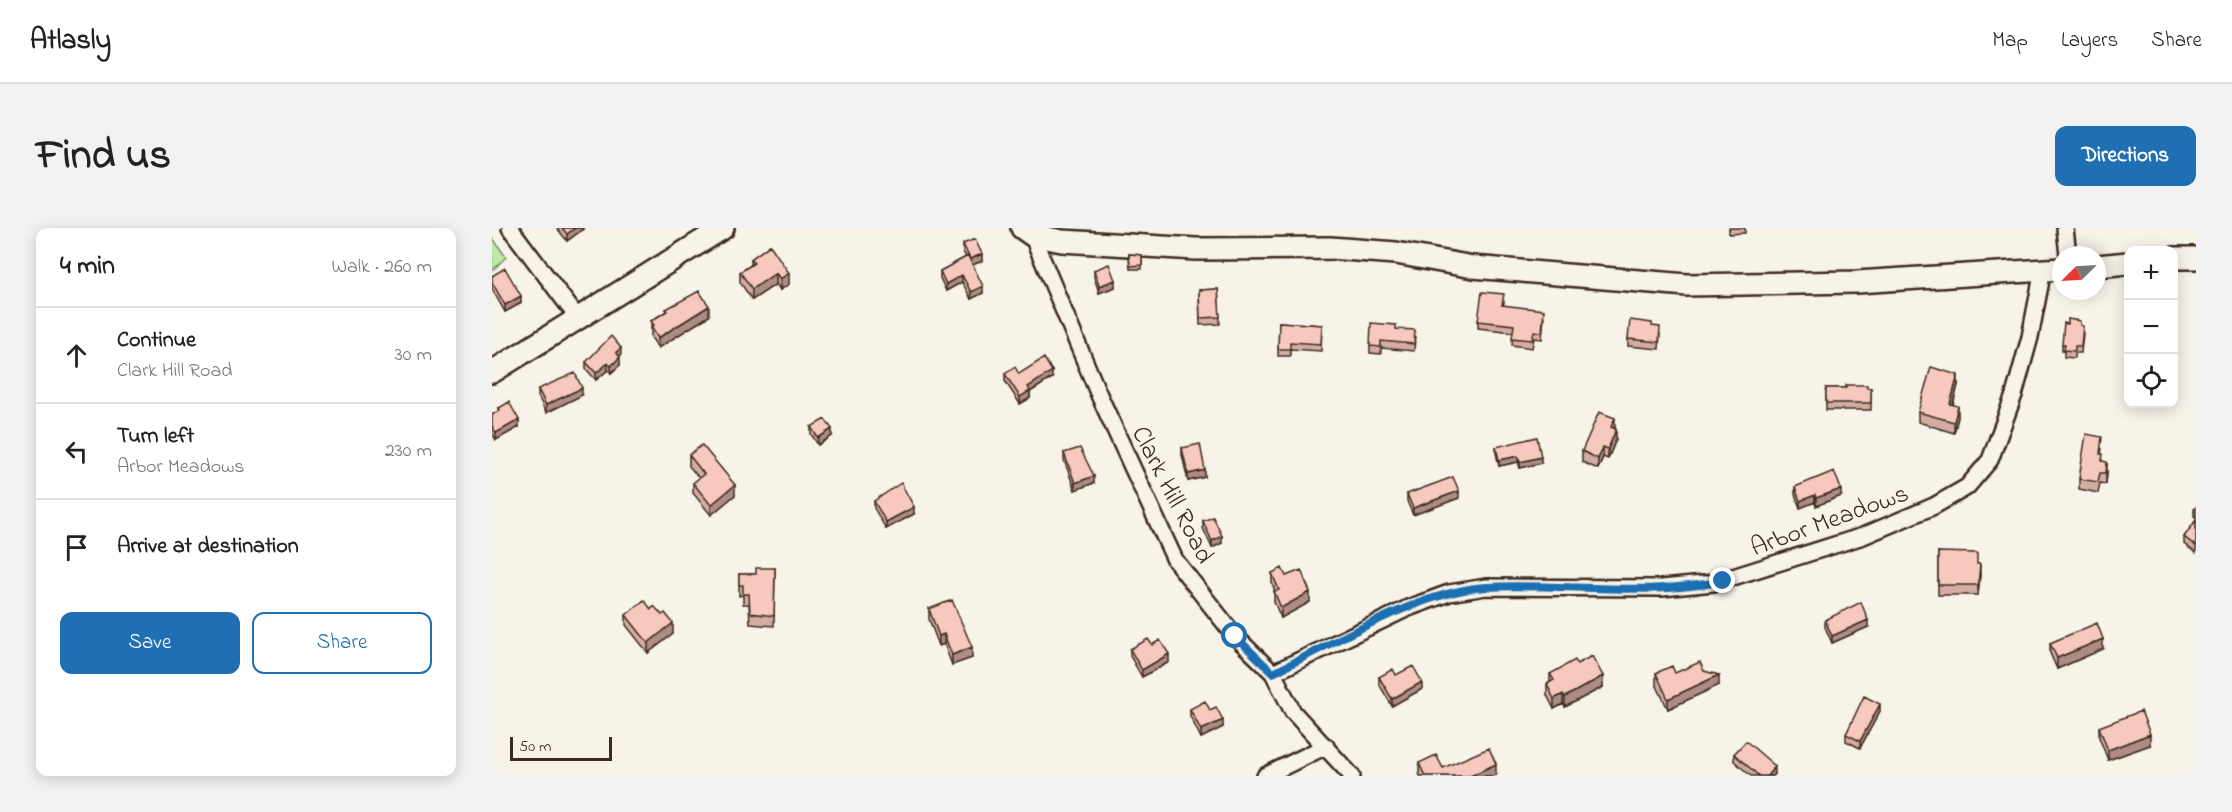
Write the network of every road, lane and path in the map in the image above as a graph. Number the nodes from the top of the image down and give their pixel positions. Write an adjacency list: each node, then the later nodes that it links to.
1 (510, 228): 11 (street)
2 (723, 228): 11 (street)
3 (2066, 228): 5 (street)
4 (1028, 230): 10 (street); 13 (street, Clark Hill Road)
5 (2067, 246)
6 (2178, 258): 7 (street)
7 (2196, 258)
8 (2124, 263): 9 (street)
9 (2106, 265)
10 (2052, 270): 13 (street, Arbor Meadows)
11 (577, 317): 12 (street)
12 (492, 372)
13 (1273, 673): 14 (street, Clark Hill Road)
14 (1326, 746): 15 (street); 16 (street, Clark Hill Road)
15 (1265, 776)
16 (1352, 776)

